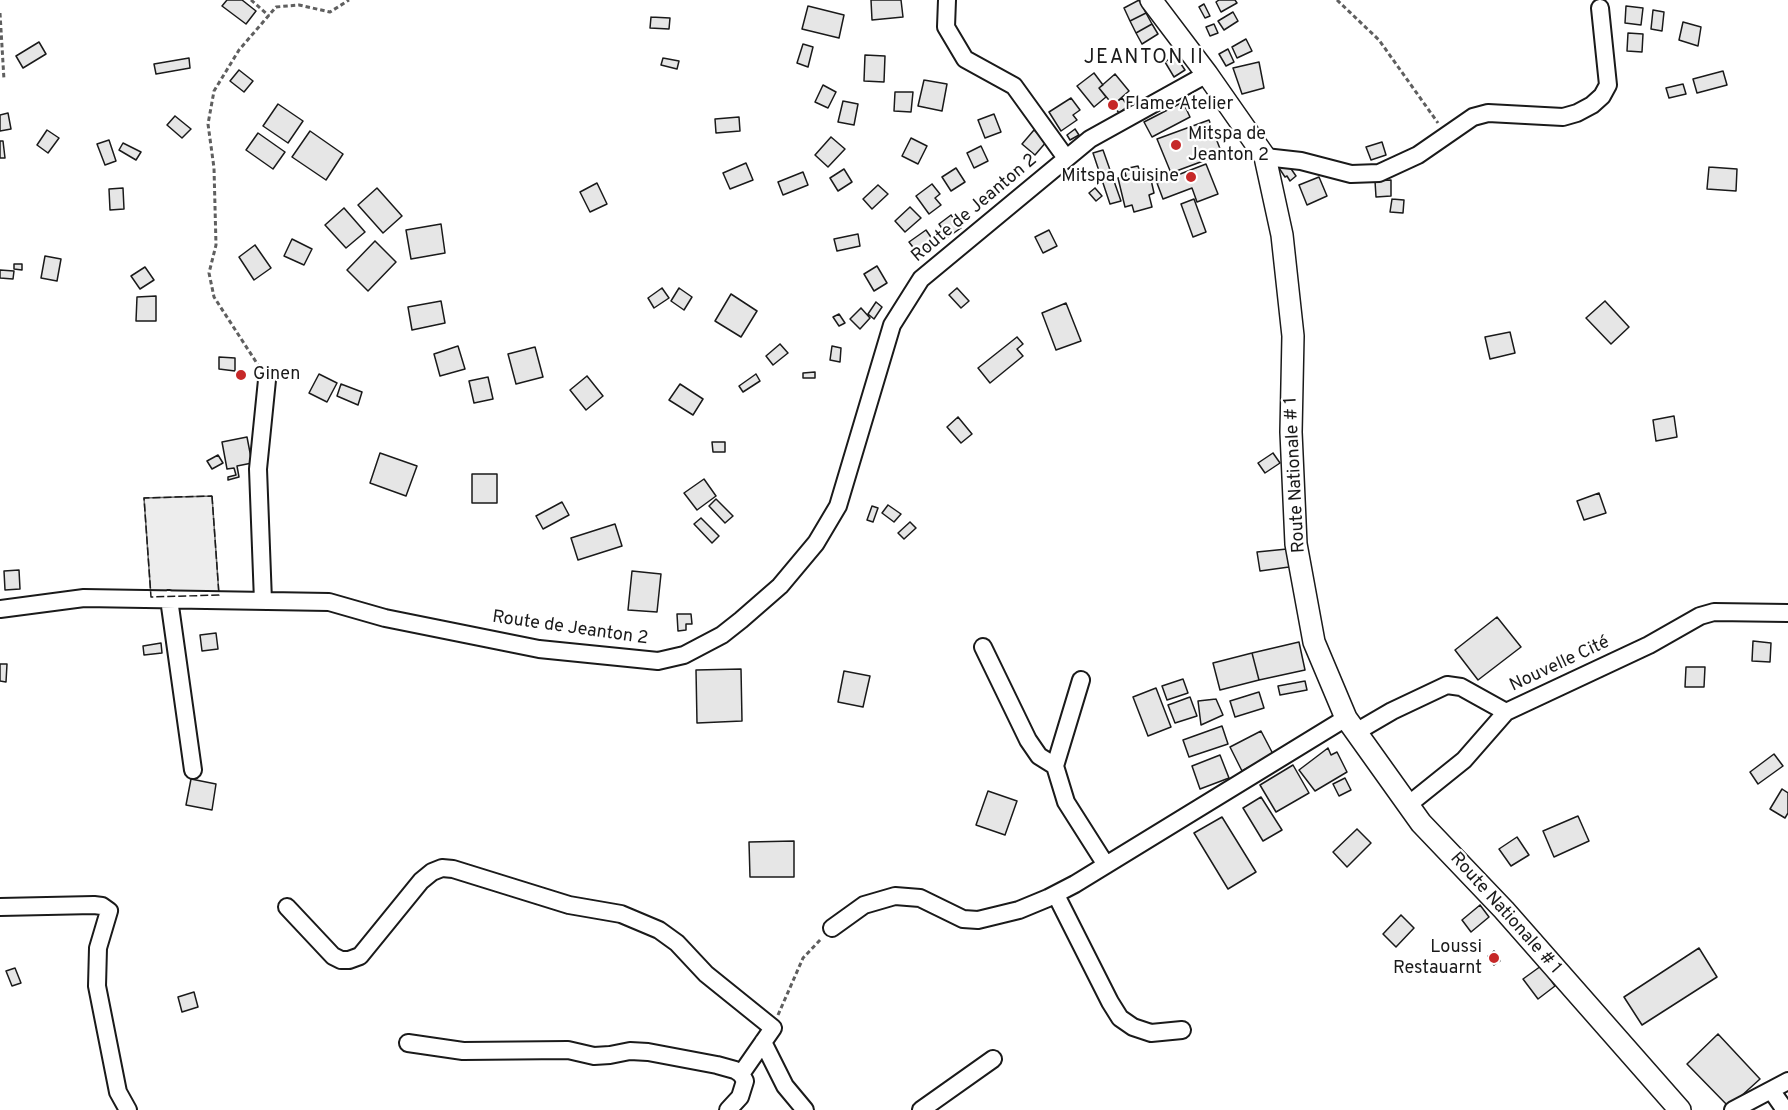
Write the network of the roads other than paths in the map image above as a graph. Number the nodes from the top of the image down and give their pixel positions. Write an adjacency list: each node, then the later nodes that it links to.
1 (947, 0): 6 (street)
2 (1151, 0): 4 (main road, Route Nationale # 1)
3 (1600, 8): 5 (street)
4 (1206, 74): 5 (main road, Route Nationale # 1); 6 (street, Route de Jeanton 2)
5 (1264, 157): 15 (main road, Route Nationale # 1)
6 (1066, 158): 9 (street, Route de Jeanton 2)
7 (267, 380): 9 (street)
8 (169, 599): 9 (street, Route de Jeanton 2); 10 (street, Route de Jeanton 2); 17 (street)
9 (263, 601)
10 (0, 609)
11 (1788, 613): 14 (street, Nouvelle Cité)
12 (983, 647): 16 (street)
13 (1081, 680): 16 (street)
14 (1506, 712): 15 (street, Nouvelle Cité); 18 (street)
15 (1351, 725): 18 (main road, Route Nationale # 1); 19 (street)
16 (1054, 766): 19 (street)
17 (193, 770)
18 (1408, 805): 35 (main road, Route Nationale # 1)
19 (1106, 865): 20 (street)
20 (1056, 895): 23 (street); 24 (street)
21 (0, 907): 31 (street)
22 (287, 907): 25 (street)
23 (832, 928)
24 (1182, 1029)
25 (763, 1042): 28 (street); 33 (street)
26 (408, 1043): 28 (street)
27 (993, 1059): 34 (street)
28 (741, 1074): 32 (street)
29 (1788, 1081): 30 (street)
30 (1771, 1090): 36 (street); 37 (street)
31 (128, 1110)
32 (728, 1110)
33 (805, 1110)
34 (921, 1110)
35 (1680, 1110)
36 (1733, 1110)
37 (1785, 1110)

